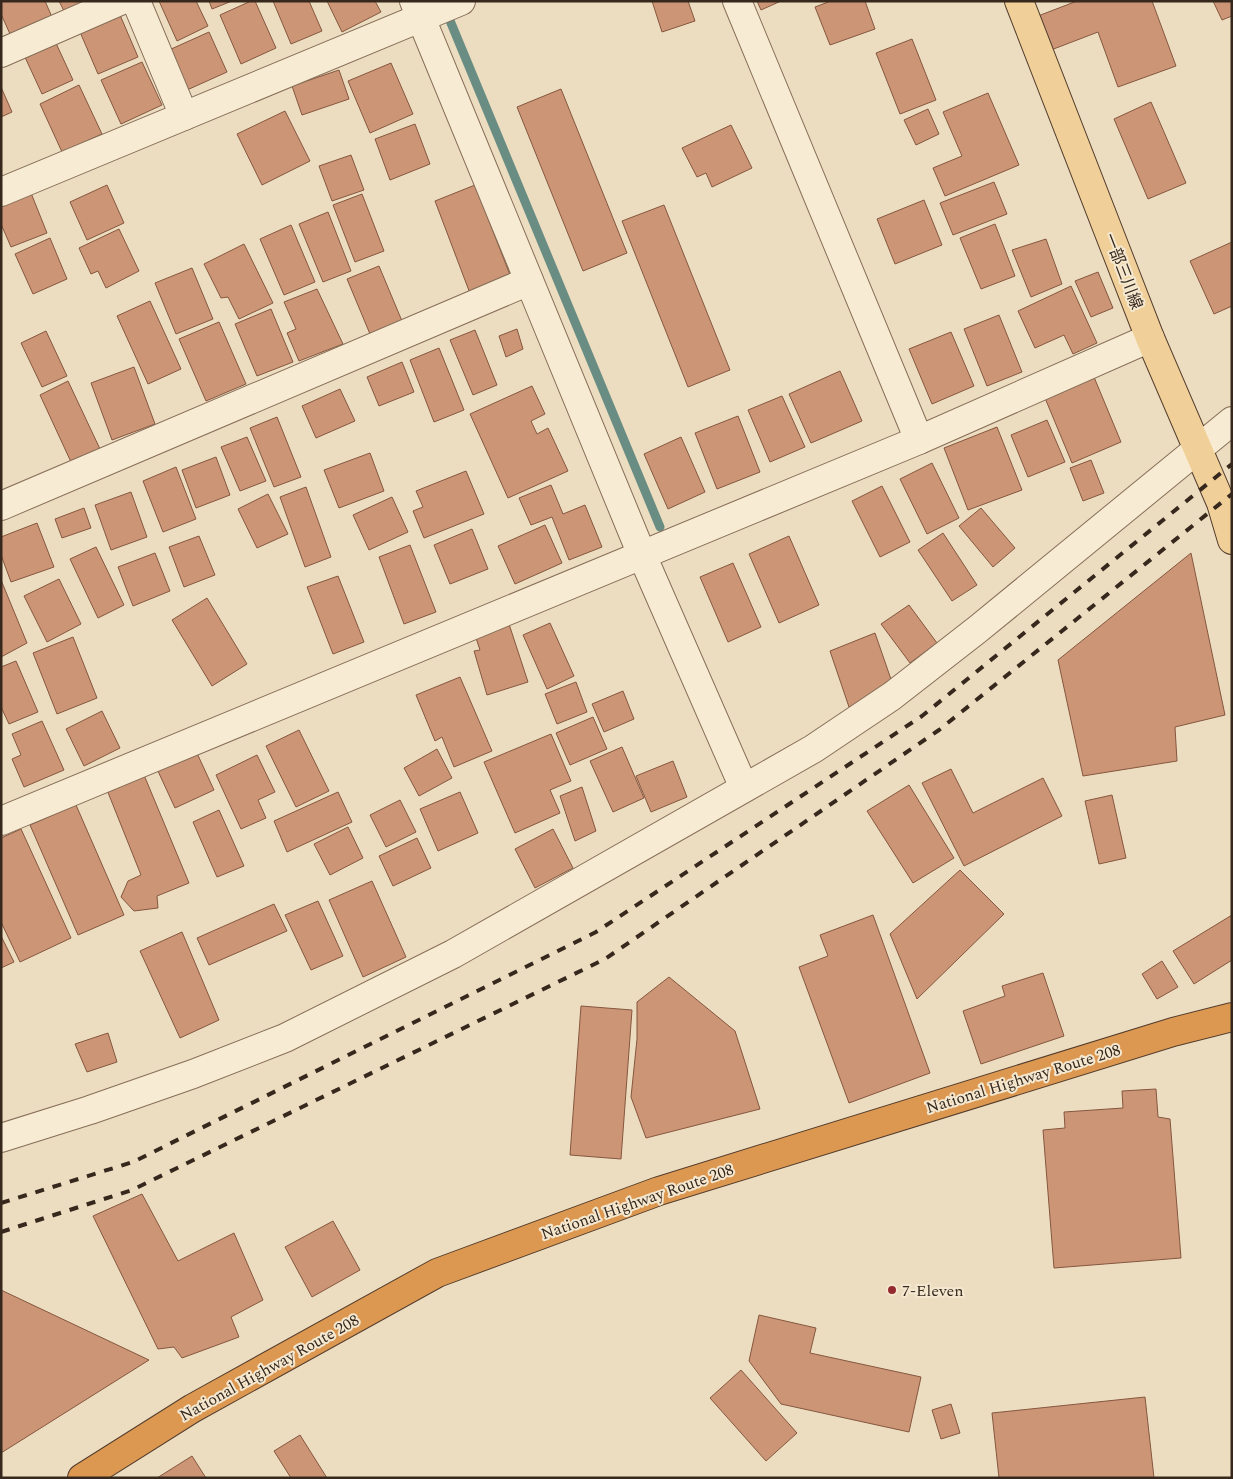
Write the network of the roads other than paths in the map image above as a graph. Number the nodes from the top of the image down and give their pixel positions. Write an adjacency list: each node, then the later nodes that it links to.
1 (120, 1): 7 (street)
2 (136, 1): 8 (street)
3 (461, 1): 6 (street)
4 (737, 1): 13 (street)
5 (1019, 1): 11 (main road, 一部三川線)
6 (418, 9): 8 (street); 10 (street)
7 (1, 52)
8 (184, 116): 9 (street)
9 (1, 192)
10 (529, 281): 15 (street); 17 (street)
11 (1150, 338): 13 (street); 14 (main road, 一部三川線)
12 (1232, 421): 14 (street)
13 (919, 440): 17 (street)
14 (1197, 450): 16 (main road, 一部三川線); 18 (street)
15 (1, 506)
16 (1232, 540)
17 (642, 555): 18 (street); 19 (street)
18 (744, 788): 21 (street)
19 (1, 821)
20 (1232, 1017): 22 (highway, National Highway Route 208)
21 (1, 1138)
22 (82, 1478)

